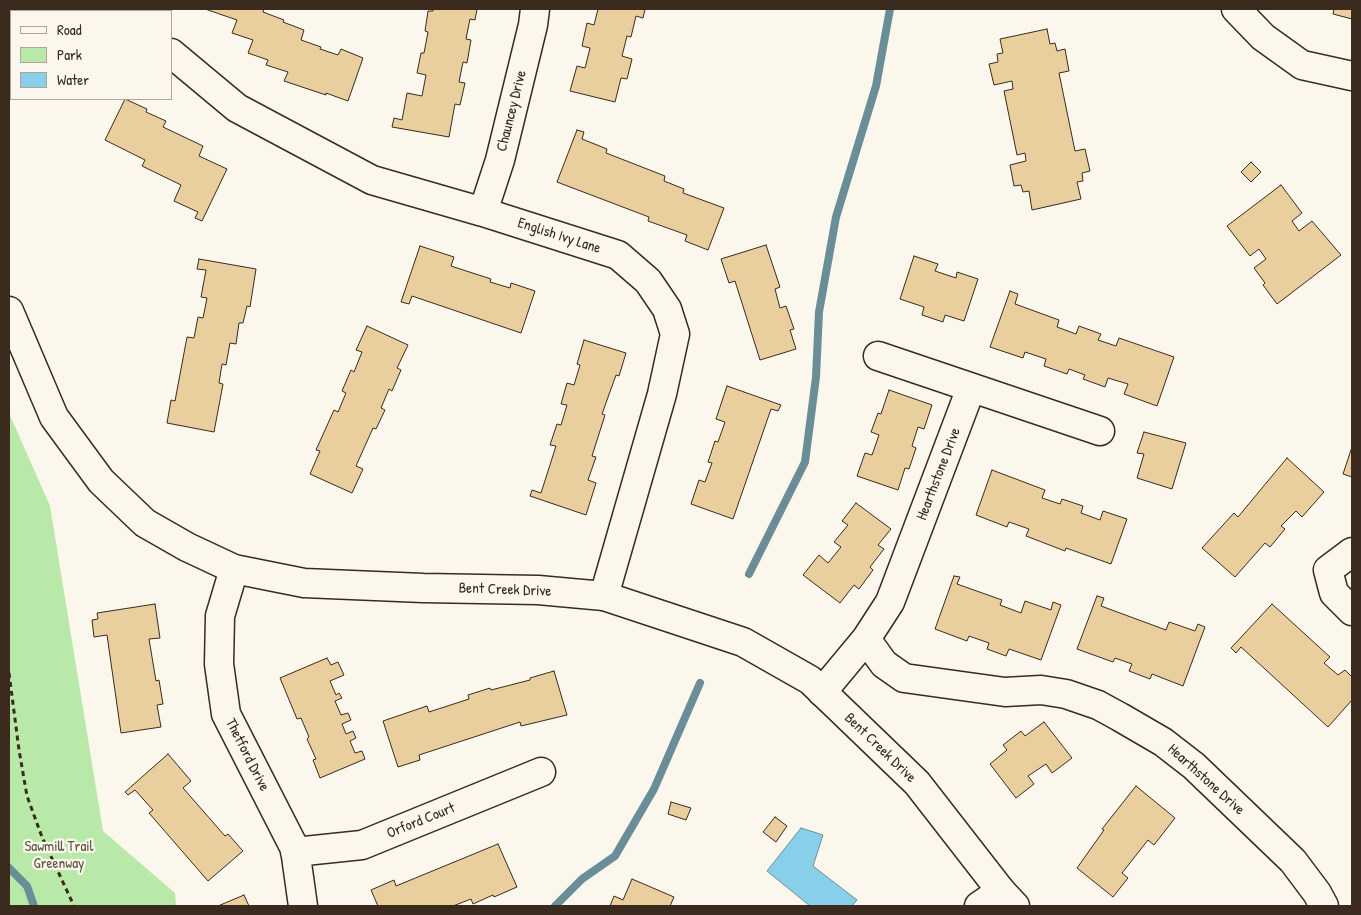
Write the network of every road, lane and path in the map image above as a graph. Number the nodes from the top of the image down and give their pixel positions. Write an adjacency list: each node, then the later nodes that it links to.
1 (535, 9): 5 (street, Chauncey Drive)
2 (1236, 9): 4 (street)
3 (172, 54): 5 (street, English Ivy Lane)
4 (1352, 76)
5 (484, 212): 12 (street, English Ivy Lane)
6 (9, 311): 11 (street, Bent Creek Drive)
7 (878, 356): 8 (street)
8 (970, 388): 9 (street); 14 (street, Hearthstone Drive)
9 (1100, 431)
10 (1352, 552): 13 (street)
11 (234, 568): 12 (street, Bent Creek Drive); 18 (street, Thetford Drive)
12 (604, 596): 16 (street, Bent Creek Drive)
13 (1352, 611)
14 (866, 640): 16 (street, Hearthstone Drive); 23 (street, Hearthstone Drive)
15 (9, 673): 20 (path)
16 (822, 692): 19 (street, Bent Creek Drive)
17 (541, 772): 18 (street, Orford Court)
18 (295, 852): 21 (street, Thetford Drive)
19 (1008, 898): 22 (street)
20 (74, 906)
21 (303, 906)
22 (979, 906)
23 (1324, 906)

